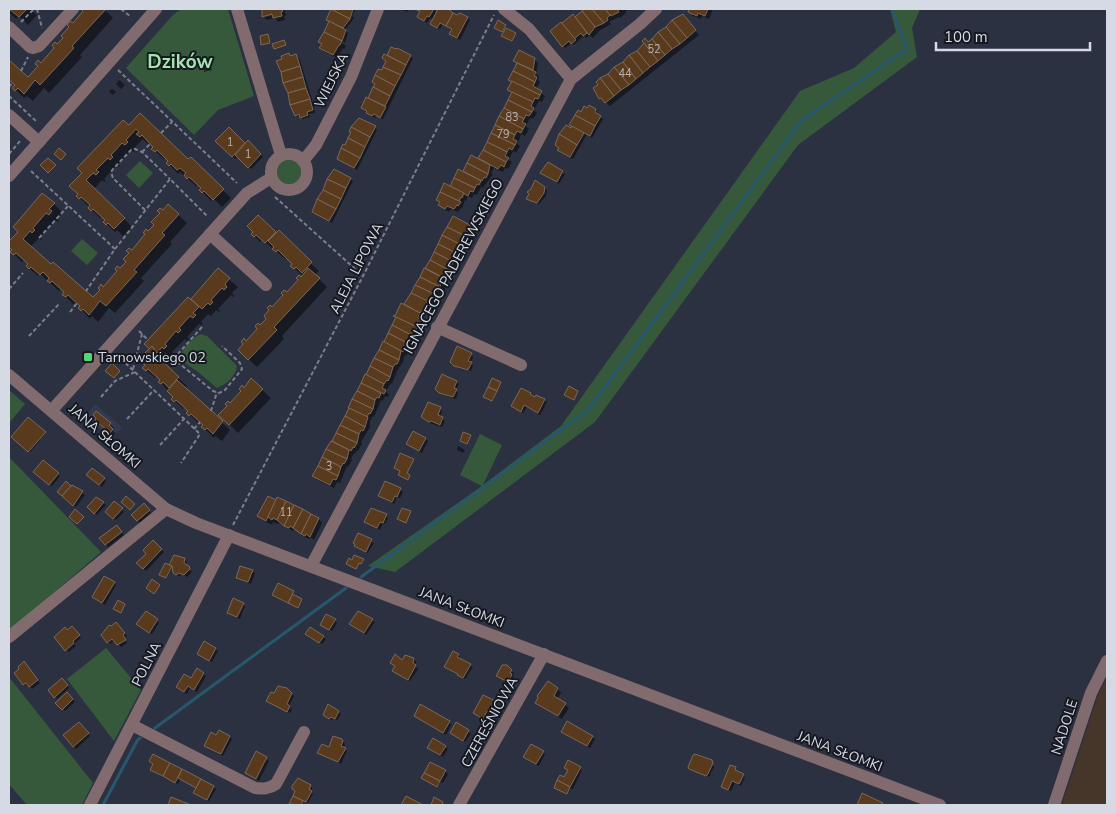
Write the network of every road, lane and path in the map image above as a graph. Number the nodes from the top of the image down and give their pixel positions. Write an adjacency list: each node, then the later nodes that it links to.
1 (35, 9): 10 (path); 11 (path)
2 (74, 9): 11 (street)
3 (121, 9): 9 (path)
4 (156, 9): 24 (street)
5 (238, 9): 28 (street)
6 (378, 9): 29 (street, WIEJSKA)
7 (656, 9): 15 (street, IGNACEGO PADEREWSKIEGO)
8 (500, 10): 15 (street); 43 (path, ALEJA LIPOWA)
9 (131, 17)
10 (11, 29): 12 (street)
11 (45, 40): 12 (street)
12 (33, 48): 14 (path)
13 (113, 65): 21 (path)
14 (21, 71)
15 (571, 79): 51 (street, IGNACEGO PADEREWSKIEGO)
16 (12, 83): 17 (path)
17 (9, 87)
18 (9, 96): 20 (path)
19 (9, 115): 24 (street)
20 (37, 122)
21 (172, 122): 22 (path); 34 (path)
22 (161, 133)
23 (24, 136): 27 (path)
24 (39, 142): 31 (street)
25 (150, 144): 26 (path)
26 (142, 152): 32 (path); 37 (path)
27 (9, 154)
28 (281, 155): 29 (street); 33 (street)
29 (303, 161): 33 (street)
30 (31, 171): 36 (path)
31 (9, 176)
32 (170, 180): 37 (path); 38 (path)
33 (272, 180): 39 (street)
34 (237, 183)
35 (275, 198): 43 (path)
36 (68, 206): 40 (path); 41 (path)
37 (145, 210): 41 (path)
38 (208, 216)
39 (210, 234): 44 (street); 54 (street)
40 (39, 238)
41 (115, 249): 46 (path)
42 (23, 273): 45 (path)
43 (363, 276): 73 (path, ALEJA LIPOWA)
44 (266, 285)
45 (9, 289)
46 (86, 291)
47 (60, 303): 53 (path)
48 (77, 303): 49 (path)
49 (70, 312)
50 (202, 327): 57 (path)
51 (437, 327): 58 (street); 74 (street, IGNACEGO PADEREWSKIEGO)
52 (142, 334): 59 (path)
53 (29, 336)
54 (109, 346): 59 (path); 64 (street)
55 (222, 346): 62 (path)
56 (159, 350): 57 (path)
57 (175, 360): 62 (path)
58 (521, 365)
59 (134, 371): 61 (path); 63 (path)
60 (9, 375): 64 (street, JANA SŁOMKI)
61 (154, 390): 66 (path); 67 (path)
62 (217, 392): 65 (path)
63 (101, 397)
64 (52, 410): 72 (street, JANA SŁOMKI)
65 (211, 411)
66 (128, 418)
67 (184, 419): 69 (path); 70 (path)
68 (200, 422): 69 (path)
69 (194, 429): 71 (path)
70 (160, 445)
71 (181, 463)
72 (166, 509): 73 (street, JANA SŁOMKI); 75 (street)
73 (229, 535): 74 (street, JANA SŁOMKI); 78 (street, POLNA)
74 (311, 566): 76 (street, JANA SŁOMKI)
75 (9, 637)
76 (544, 654): 81 (street, CZEREŚNIOWA); 82 (street, JANA SŁOMKI)
77 (1107, 661): 83 (street, NADOLE)
78 (132, 725): 79 (street); 80 (street, POLNA)
79 (304, 732)
80 (90, 805)
81 (460, 805)
82 (940, 805)
83 (1054, 805)

